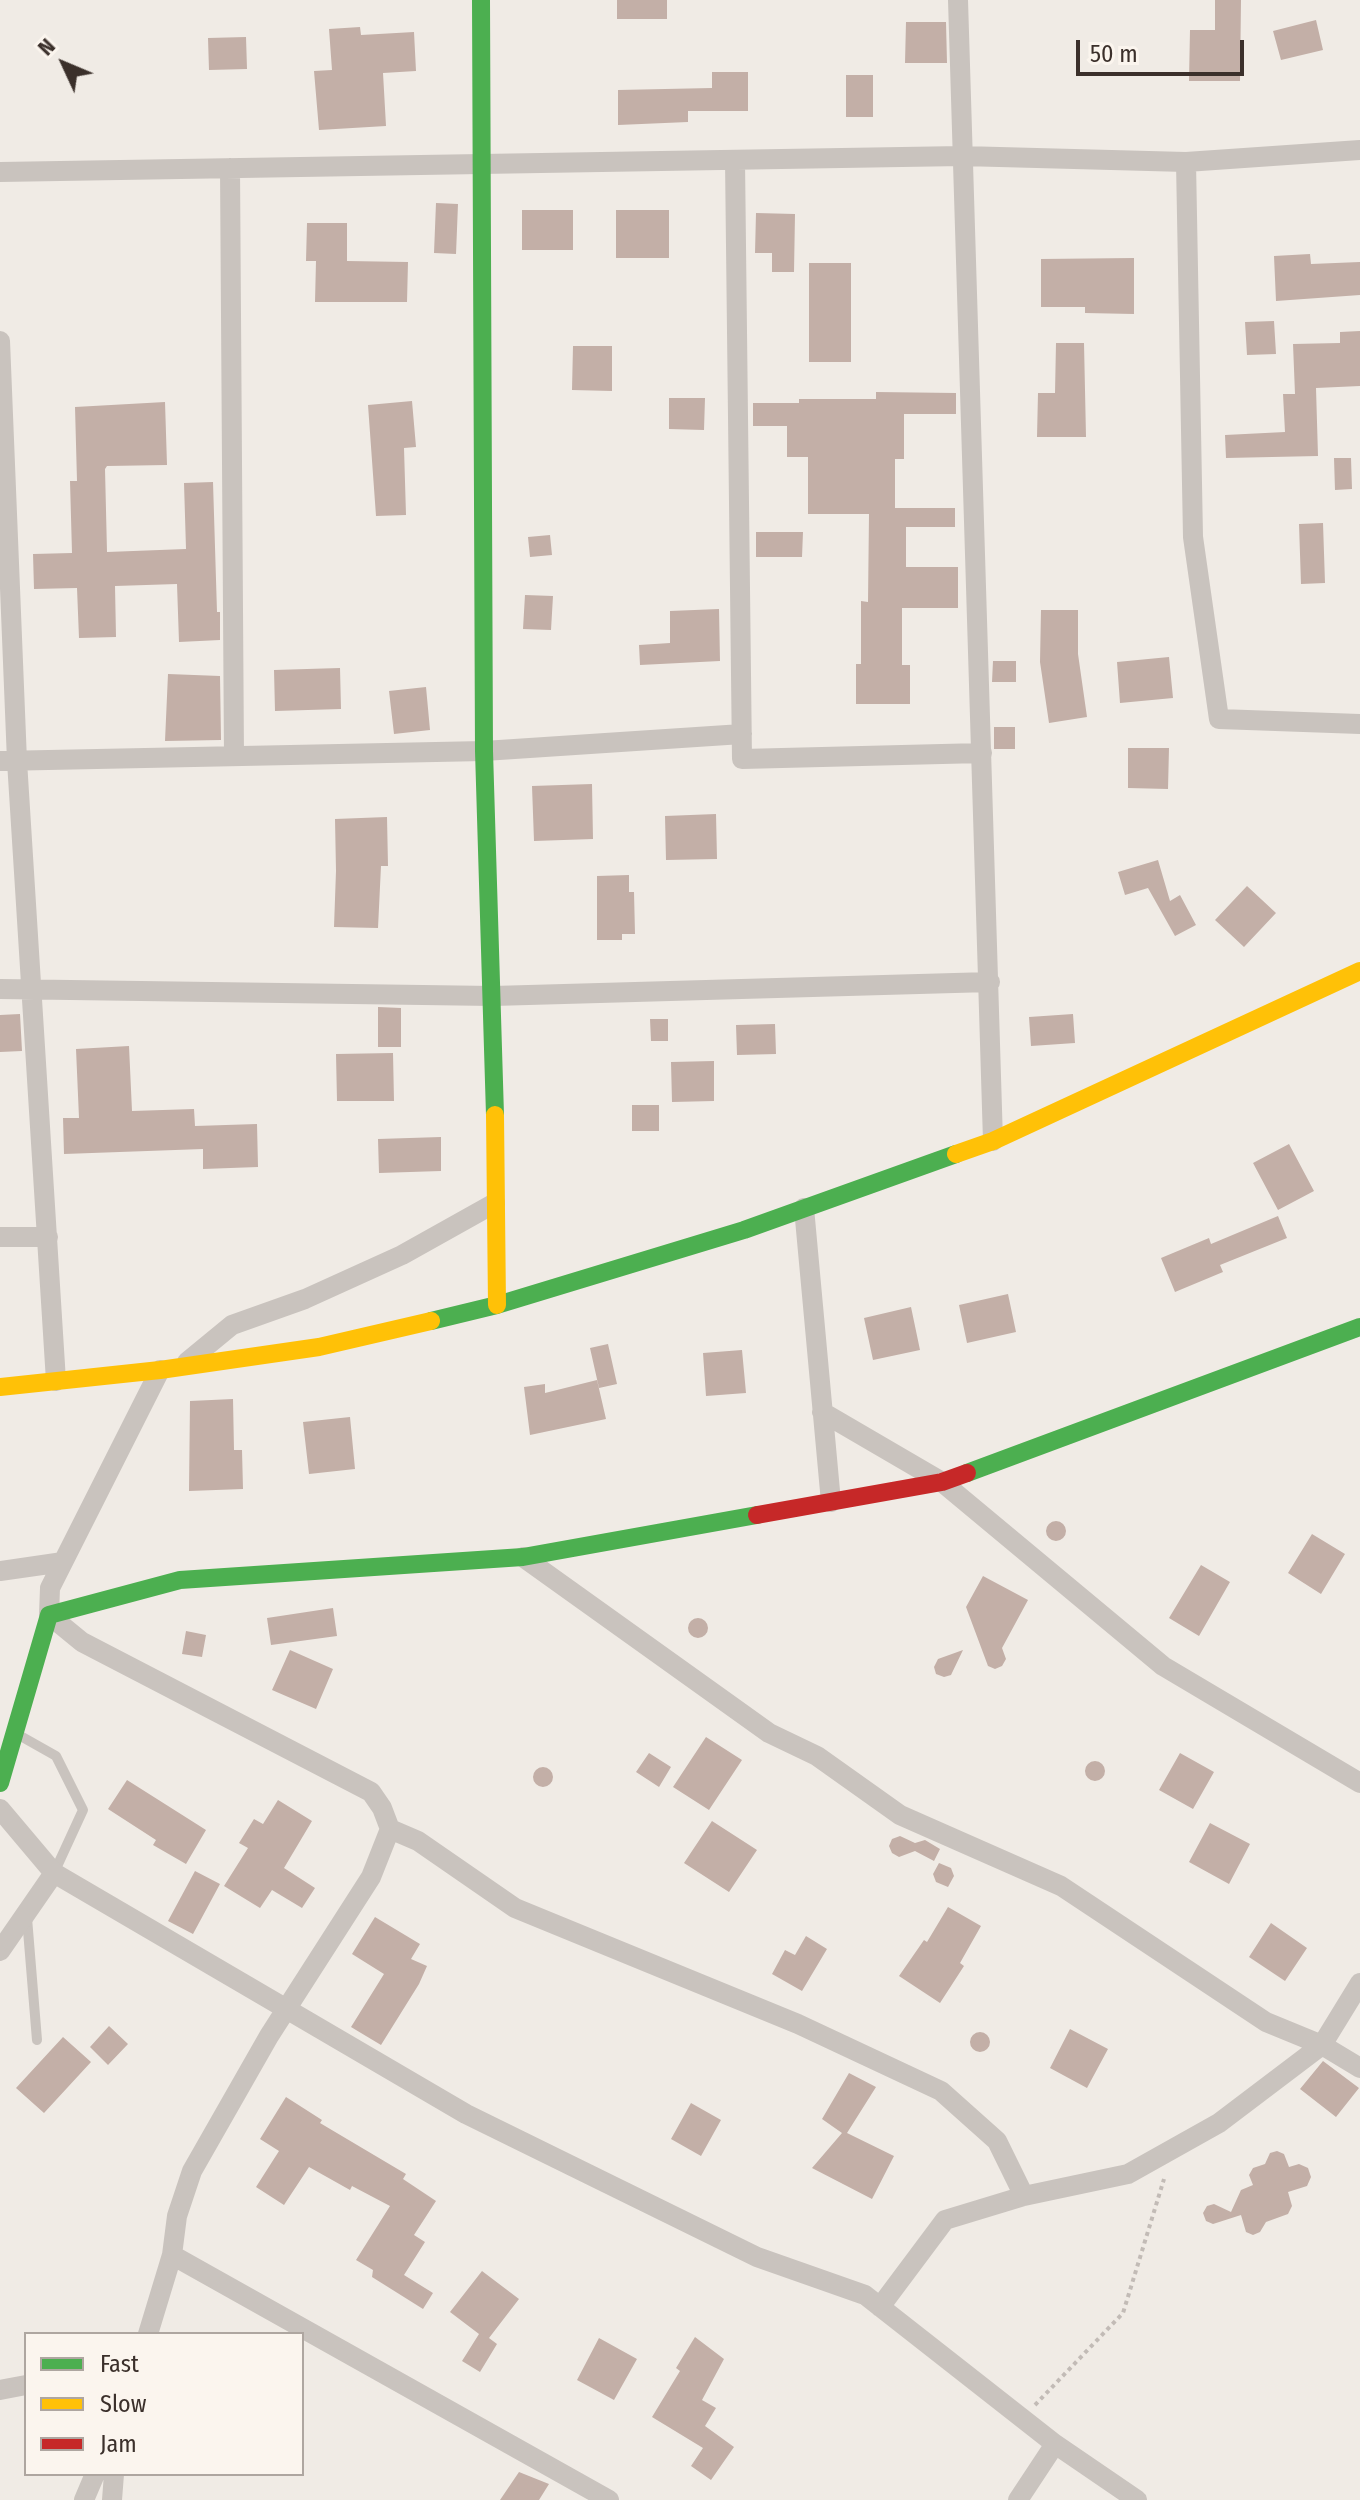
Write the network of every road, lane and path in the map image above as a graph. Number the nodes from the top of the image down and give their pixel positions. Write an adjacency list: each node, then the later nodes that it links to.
1 (481, 0): 7 (main road)
2 (958, 0): 4 (street)
3 (1360, 150): 6 (street)
4 (962, 156): 5 (street); 6 (street); 14 (street)
5 (735, 160): 7 (street); 12 (street)
6 (1186, 162): 11 (street)
7 (482, 165): 8 (street); 13 (main road)
8 (230, 168): 9 (street); 15 (street)
9 (0, 172)
10 (0, 341): 16 (street)
11 (1360, 724)
12 (742, 734): 13 (street); 14 (street)
13 (484, 751): 15 (street); 21 (main road)
14 (982, 753): 18 (street)
15 (234, 756): 16 (street)
16 (8, 761): 19 (street)
17 (1360, 971): 22 (main road)
18 (990, 982): 21 (street); 22 (street)
19 (31, 988): 20 (street); 21 (street); 26 (street)
20 (0, 989)
21 (493, 996): 23 (main road)
22 (993, 1141): 24 (main road)
23 (495, 1203): 27 (main road); 29 (street)
24 (804, 1208): 27 (main road); 33 (street)
25 (0, 1237): 26 (street)
26 (48, 1237): 31 (street)
27 (497, 1305): 29 (main road)
28 (1360, 1327): 34 (main road)
29 (182, 1367): 30 (main road)
30 (160, 1370): 31 (main road); 37 (street)
31 (56, 1381): 32 (main road)
32 (0, 1387)
33 (822, 1412): 34 (street); 35 (street)
34 (942, 1482): 35 (main road); 42 (street)
35 (831, 1502): 36 (main road)
36 (523, 1557): 39 (main road); 51 (street)
37 (63, 1562): 38 (street); 39 (street)
38 (0, 1571)
39 (49, 1615): 40 (main road); 44 (street)
40 (15, 1733): 41 (main road); 45 (lane)
41 (0, 1783)
42 (1360, 1783)
43 (0, 1809): 45 (street)
44 (390, 1829): 49 (street); 54 (street)
45 (54, 1873): 46 (street); 49 (street)
46 (26, 1912): 47 (street); 50 (lane)
47 (0, 1951)
48 (1360, 1983): 51 (street)
49 (288, 2009): 55 (street); 56 (street)
50 (37, 2040)
51 (1322, 2045): 52 (street); 53 (street)
52 (1360, 2068)
53 (1174, 2149): 54 (street); 60 (path)
54 (1024, 2196): 56 (street)
55 (172, 2255): 57 (street); 66 (street)
56 (880, 2307): 60 (street)
57 (149, 2332)
58 (24, 2385): 59 (street)
59 (0, 2390)
60 (1022, 2418): 61 (street)
61 (1055, 2444): 67 (street); 68 (street)
62 (94, 2476): 64 (street)
63 (114, 2476): 65 (street)
64 (84, 2500)
65 (112, 2500)
66 (609, 2500)
67 (1018, 2500)
68 (1137, 2500)

